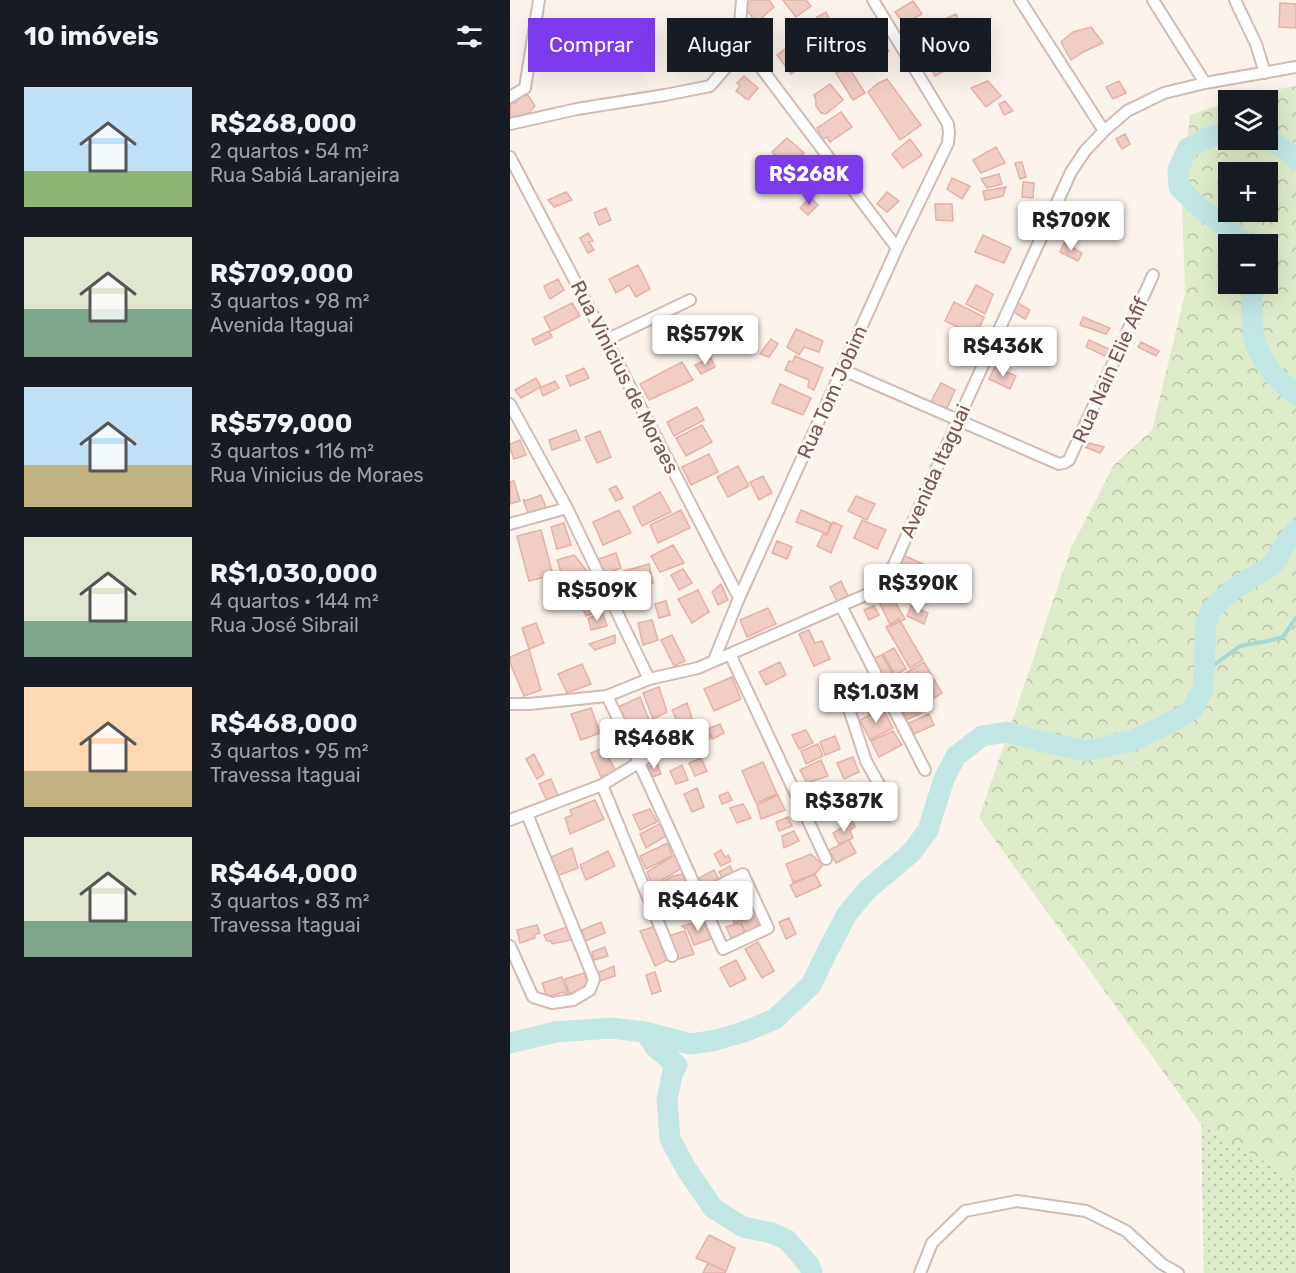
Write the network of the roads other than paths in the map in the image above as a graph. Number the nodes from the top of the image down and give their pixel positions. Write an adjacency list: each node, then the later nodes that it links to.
1 (540, 0): 13 (street)
2 (742, 0): 7 (street)
3 (873, 0): 17 (street, Rua Tom Jobim)
4 (1020, 0): 15 (street)
5 (1153, 0): 12 (street)
6 (1235, 0): 11 (street)
7 (740, 18)
8 (1296, 67): 11 (street, Avenida Itaguai)
9 (722, 72): 14 (street)
10 (764, 72): 17 (street)
11 (1265, 73): 12 (street, Avenida Itaguai)
12 (1205, 83): 15 (street, Avenida Itaguai)
13 (510, 97)
14 (510, 124)
15 (1104, 131): 23 (street, Avenida Itaguai)
16 (510, 157): 20 (street, Rua Vinicius de Moraes)
17 (897, 249): 21 (street, Rua Tom Jobim)
18 (1153, 275): 23 (street, Rua Nain Elie Afif)
19 (690, 300): 20 (street)
20 (606, 340): 27 (street, Rua Vinicius de Moraes)
21 (843, 370): 23 (street); 27 (street, Rua Tom Jobim)
22 (510, 404): 24 (street)
23 (958, 420): 28 (street, Avenida Itaguai)
24 (514, 421): 25 (street)
25 (567, 508): 26 (street); 31 (street)
26 (510, 524)
27 (739, 598): 30 (street, Rua Tom Jobim)
28 (841, 606): 29 (street, Avenida Itaguai); 32 (street)
29 (730, 654): 30 (street, Avenida Itaguai); 42 (street)
30 (714, 660): 31 (street, Avenida Itaguai)
31 (650, 679): 33 (street, Avenida Itaguai)
32 (880, 682): 37 (street); 39 (street)
33 (607, 696): 34 (street, Avenida Itaguai); 36 (street)
34 (510, 704)
35 (673, 742): 36 (street)
36 (640, 762): 38 (street); 43 (street)
37 (926, 770)
38 (602, 785): 40 (street); 45 (street)
39 (886, 797)
40 (527, 814): 41 (street); 44 (street)
41 (510, 820)
42 (826, 859)
43 (699, 895): 43 (street)
44 (510, 946)
45 (672, 956)
46 (920, 1273): 47 (street)
47 (1178, 1273)

